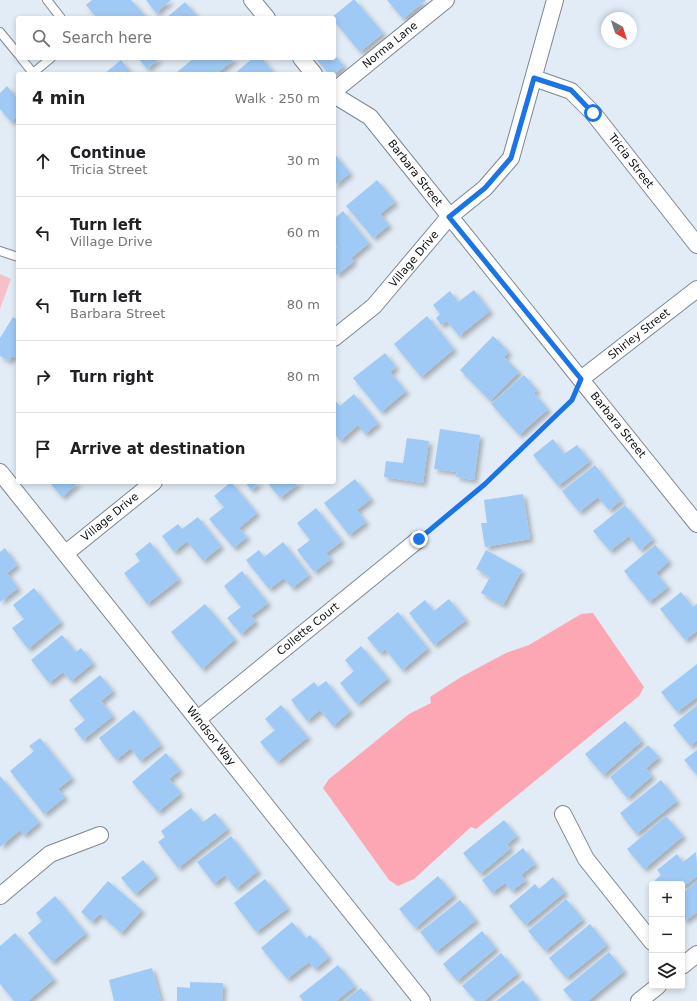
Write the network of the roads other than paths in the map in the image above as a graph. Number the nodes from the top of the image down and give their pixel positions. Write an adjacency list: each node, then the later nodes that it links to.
1 (46, 0): 5 (lane)
2 (252, 0): 6 (street)
3 (446, 0): 16 (street, Norma Lane)
4 (555, 0): 15 (street, Village Drive)
5 (59, 16)
6 (265, 16)
7 (0, 32): 8 (lane)
8 (16, 52)
9 (23, 60): 12 (lane)
10 (49, 60): 13 (lane)
11 (303, 60): 14 (street)
12 (32, 72)
13 (34, 72)
14 (312, 72)
15 (534, 78): 18 (street, Village Drive); 19 (street, Tricia Street)
16 (336, 89)
17 (336, 96): 18 (street, Barbara Street)
18 (449, 217): 23 (street, Village Drive); 24 (street, Barbara Street)
19 (697, 245)
20 (0, 251): 21 (lane)
21 (16, 255)
22 (697, 289): 24 (street, Shirley Street)
23 (336, 336)
24 (581, 379): 27 (street, Barbara Street)
25 (0, 472): 29 (street, Windsor Way)
26 (152, 484): 29 (street, Village Drive)
27 (697, 524)
28 (419, 539): 30 (street, Collette Court)
29 (66, 553): 30 (street, Windsor Way)
30 (198, 719): 38 (street, Windsor Way)
31 (562, 814): 34 (street)
32 (100, 835): 33 (street)
33 (0, 896)
34 (649, 938)
35 (697, 954): 36 (street)
36 (685, 964)
37 (654, 989): 39 (street)
38 (422, 1001)
39 (639, 1001)

